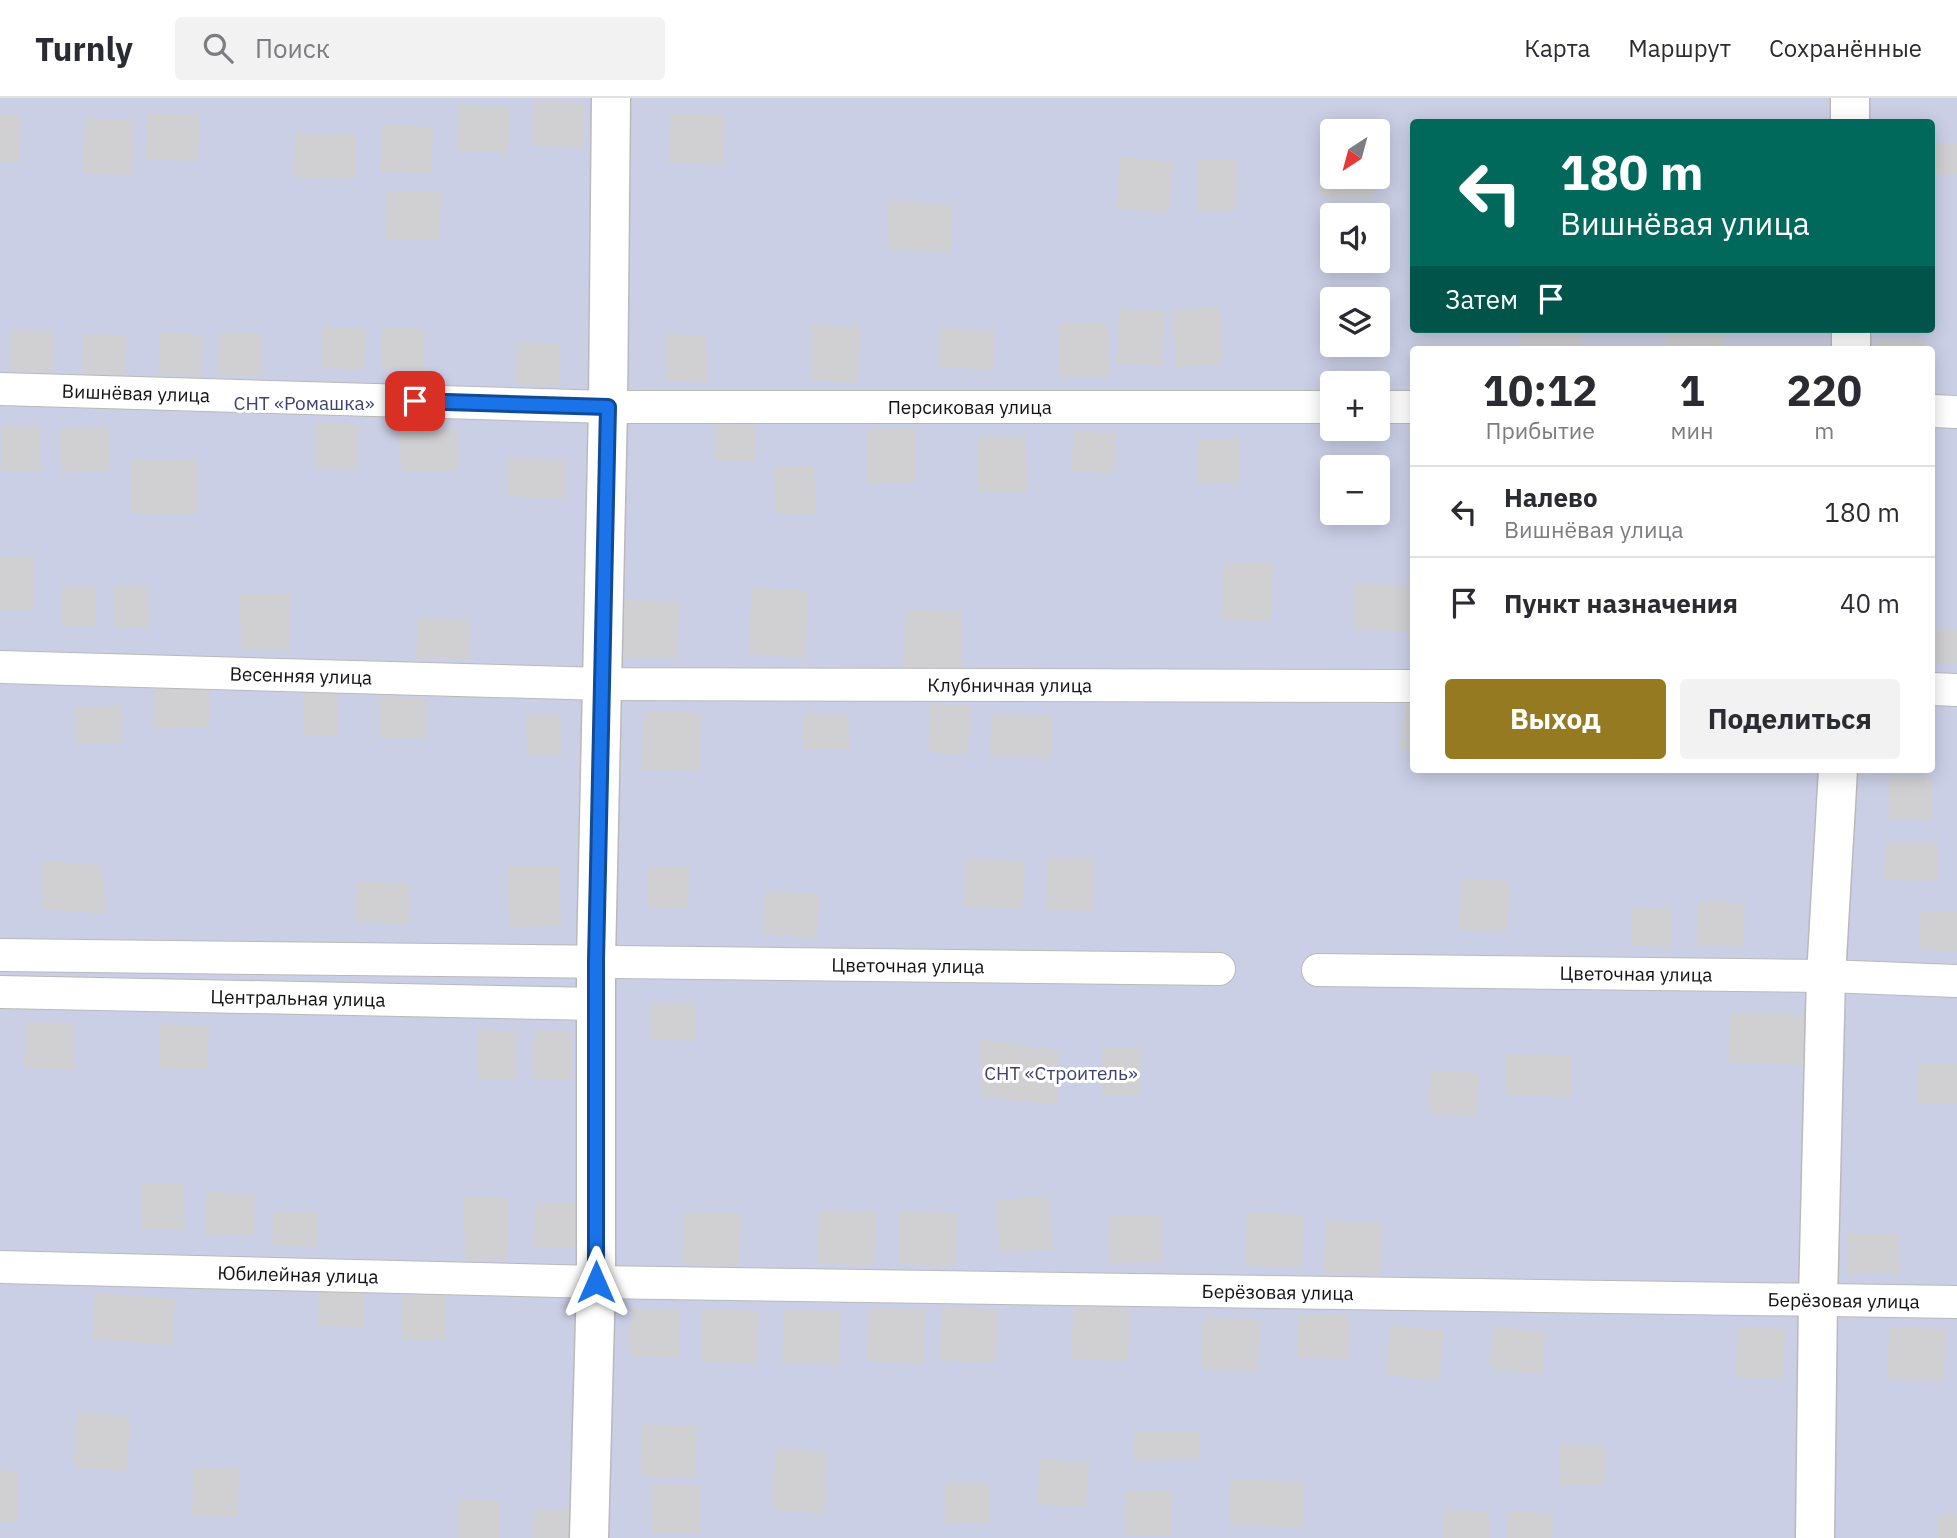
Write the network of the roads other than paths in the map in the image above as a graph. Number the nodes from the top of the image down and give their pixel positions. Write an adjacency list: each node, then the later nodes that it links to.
1 (611, 98): 5 (street)
2 (1850, 98): 3 (street)
3 (1850, 119)
4 (0, 389): 5 (street, Вишнёвая улица)
5 (608, 407): 6 (street, Персиковая улица); 12 (street)
6 (1320, 407)
7 (1390, 407): 8 (street)
8 (1410, 407)
9 (1935, 411): 10 (street)
10 (1957, 412)
11 (0, 667): 12 (street, Весенняя улица)
12 (603, 684): 13 (street, Клубничная улица); 18 (street)
13 (1410, 686)
14 (1935, 689): 15 (street)
15 (1957, 690)
16 (1838, 773): 21 (street)
17 (0, 955): 18 (street, Центральная улица)
18 (596, 961): 19 (street, Цветочная улица); 24 (street)
19 (1219, 969)
20 (1318, 970): 21 (street, Цветочная улица)
21 (1826, 976): 22 (street, Цветочная улица); 27 (street)
22 (1957, 981)
23 (0, 992): 24 (street, Центральная улица)
24 (596, 1004): 26 (street)
25 (0, 1267): 26 (street, Юбилейная улица)
26 (596, 1282): 27 (street, Берёзовая улица); 29 (street)
27 (1818, 1299): 28 (street, Берёзовая улица); 30 (street)
28 (1957, 1302)
29 (589, 1538)
30 (1815, 1538)

